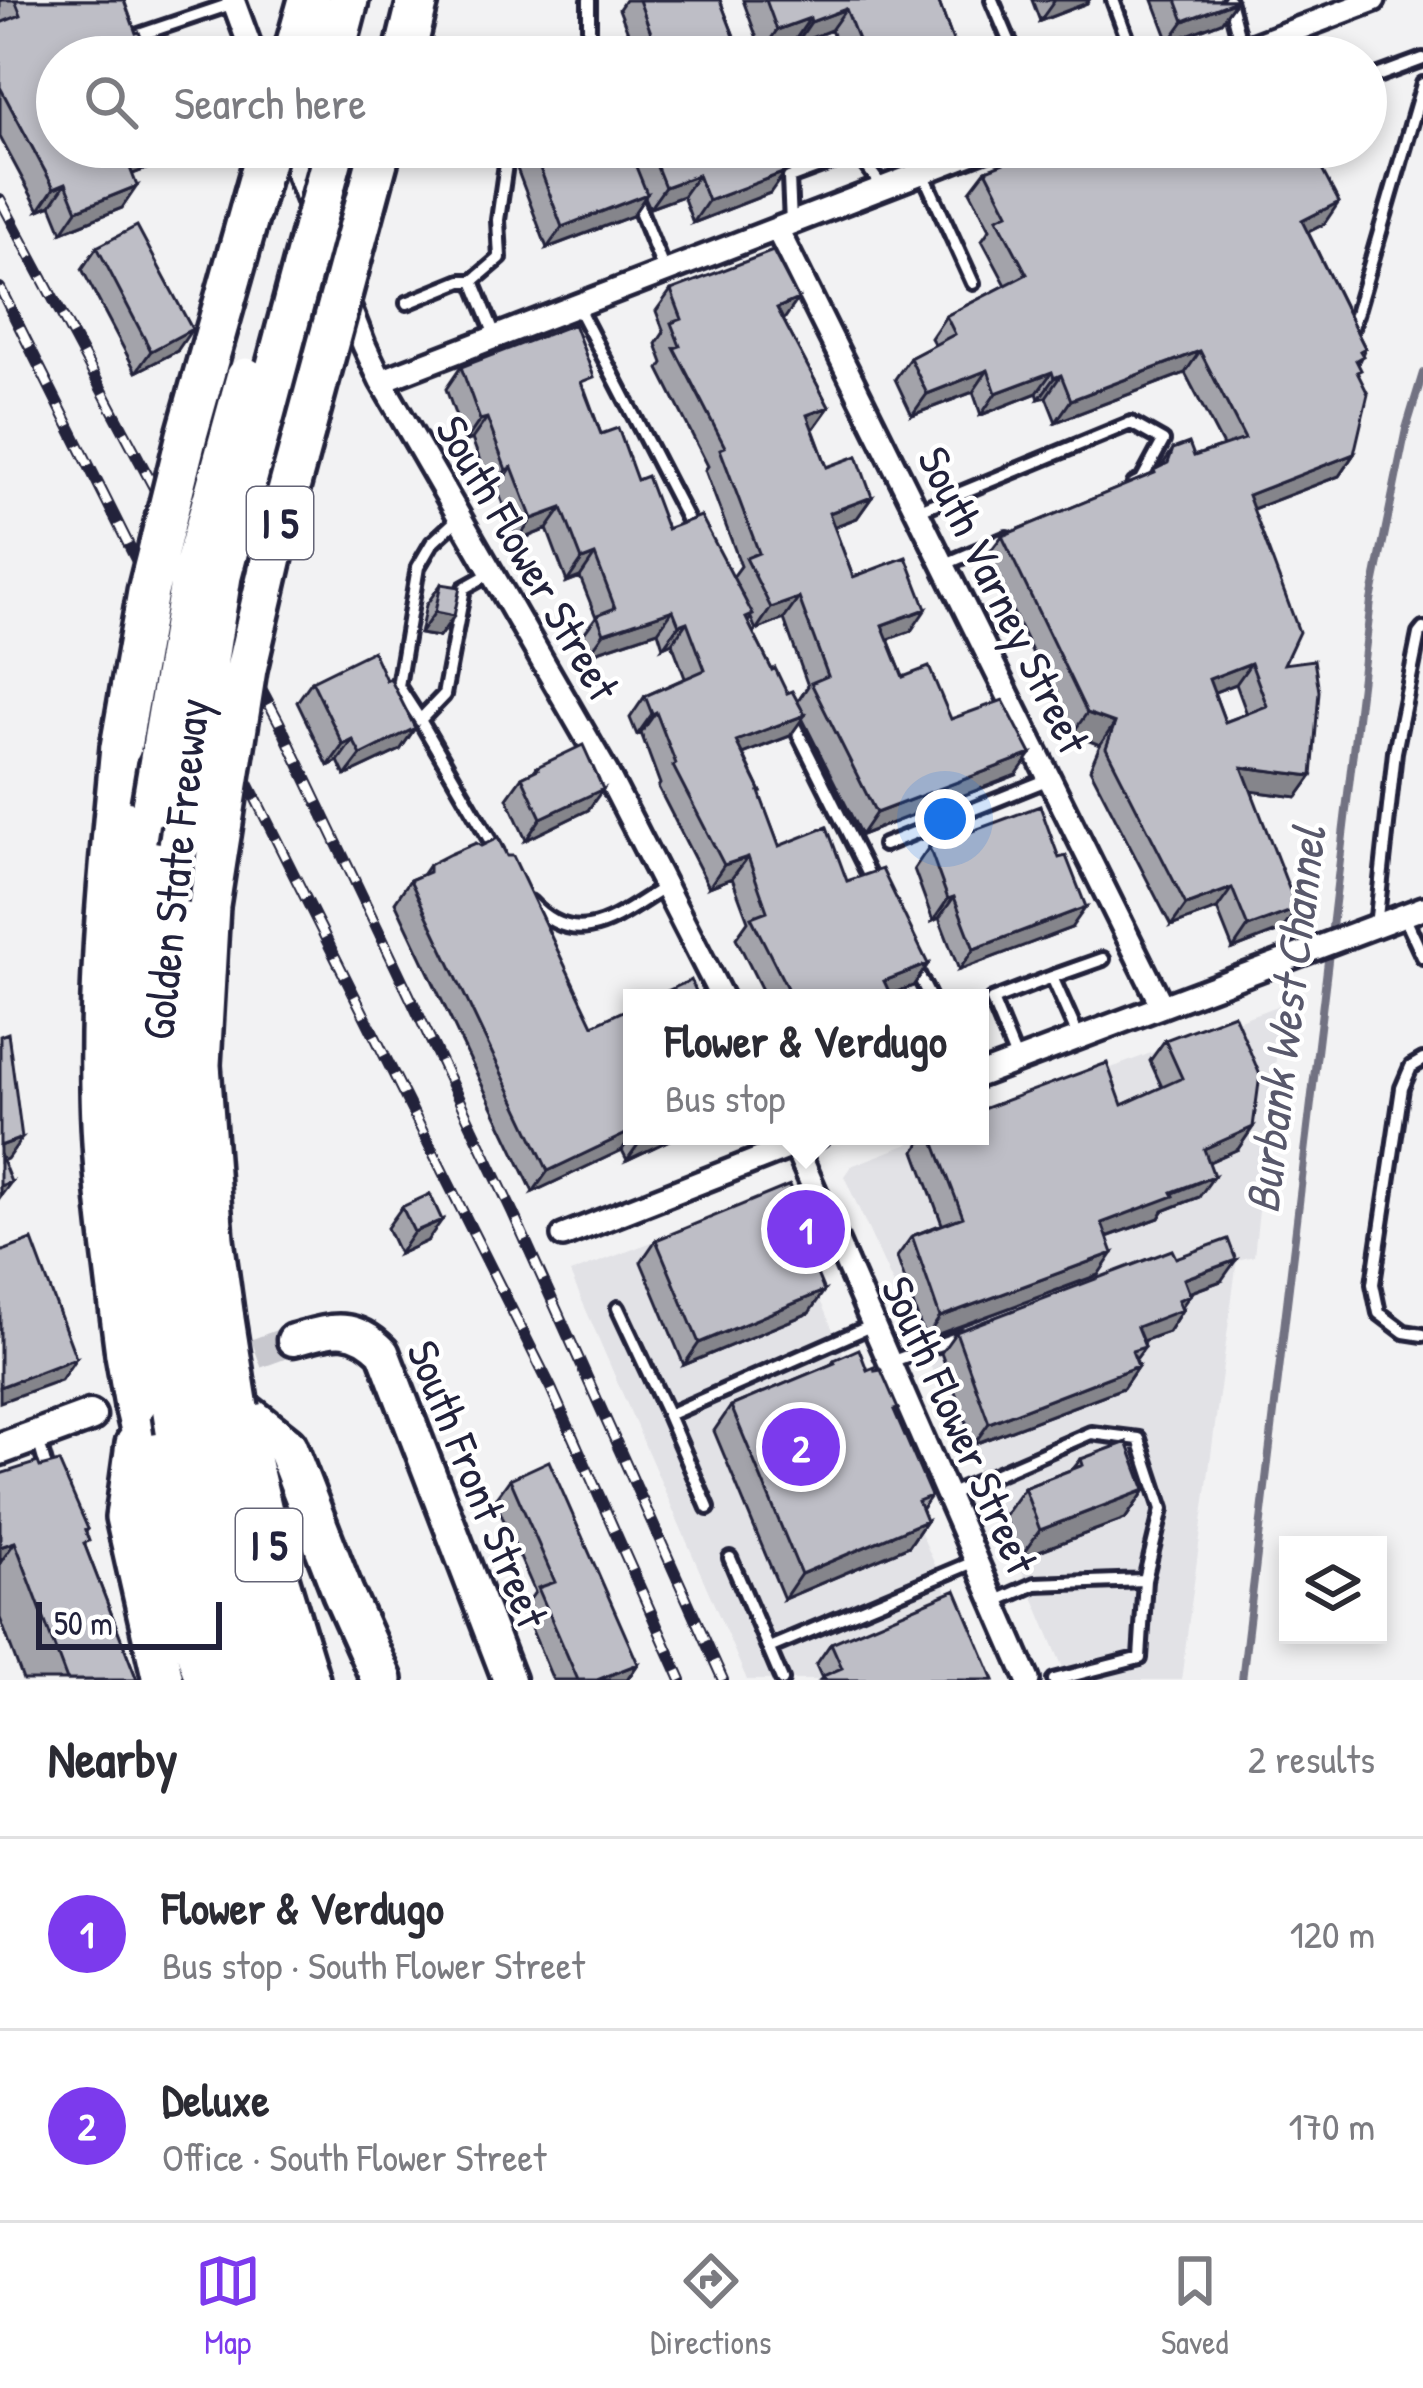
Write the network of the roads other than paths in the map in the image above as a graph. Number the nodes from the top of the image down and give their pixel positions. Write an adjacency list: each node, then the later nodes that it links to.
1 (418, 0): 14 (highway)
2 (589, 0): 15 (lane)
3 (992, 0): 16 (lane)
4 (1113, 0): 17 (lane)
5 (1229, 0): 18 (lane)
6 (1374, 0): 19 (street)
7 (234, 1): 9 (lane); 10 (street)
8 (343, 4): 11 (highway); 12 (highway); 13 (highway)
9 (136, 36)
10 (246, 36)
11 (313, 36)
12 (337, 36)
13 (352, 36)
14 (409, 36)
15 (589, 36)
16 (1007, 36)
17 (1126, 36)
18 (1231, 36)
19 (1278, 36)
20 (1423, 58): 21 (lane)
21 (1387, 72)
22 (1423, 84): 43 (lane)
23 (262, 168): 82 (highway, Golden State Freeway / I 5, bridge)
24 (295, 168): 45 (street, South Flower Street)
25 (302, 168): 82 (highway, bridge)
26 (329, 168): 82 (highway, bridge)
27 (375, 168): 82 (highway, Golden State Freeway / I 5, bridge)
28 (506, 168): 39 (lane)
29 (816, 168): 34 (lane)
30 (868, 168): 36 (lane)
31 (934, 168): 32 (street)
32 (923, 172): 36 (street); 40 (lane)
33 (772, 173): 34 (lane)
34 (789, 178): 37 (lane)
35 (628, 181): 38 (lane)
36 (883, 188): 37 (street)
37 (784, 226): 38 (street); 47 (street, South Varney Street)
38 (665, 273): 42 (street)
39 (473, 281): 41 (lane); 44 (lane)
40 (973, 283)
41 (407, 303)
42 (577, 306): 44 (street); 50 (lane)
43 (1352, 328)
44 (495, 335): 45 (street)
45 (381, 381): 48 (street, South Flower Street)
46 (1121, 489): 47 (lane)
47 (917, 512): 51 (street, South Varney Street)
48 (459, 518): 52 (street, South Flower Street); 55 (lane)
49 (1018, 533): 51 (lane)
50 (698, 540)
51 (944, 565): 56 (street, South Varney Street)
52 (491, 573): 55 (lane); 59 (street, South Flower Street)
53 (1423, 628): 63 (lane)
54 (786, 708): 61 (lane)
55 (420, 720): 58 (lane)
56 (1049, 779): 57 (lane); 70 (street, South Varney Street)
57 (884, 845)
58 (509, 873)
59 (666, 887): 60 (lane); 68 (street, South Flower Street)
60 (520, 892)
61 (879, 895)
62 (1413, 912): 63 (street); 65 (lane)
63 (1376, 926): 70 (street)
64 (910, 957): 69 (lane)
65 (1423, 957)
66 (1103, 958): 67 (lane)
67 (1052, 976): 71 (lane); 73 (lane)
68 (717, 989)
69 (926, 989)
70 (1162, 1006): 71 (street)
71 (1079, 1038): 73 (street)
72 (1423, 1060): 81 (lane)
73 (1017, 1061): 74 (street)
74 (989, 1072)
75 (782, 1145): 77 (street)
76 (796, 1145): 79 (street, South Flower Street)
77 (563, 1236)
78 (618, 1308): 85 (lane)
79 (873, 1325): 84 (street, South Flower Street); 85 (lane)
80 (980, 1330): 84 (lane)
81 (1423, 1335)
82 (176, 1336): 87 (highway, Golden State Freeway / I 5, bridge); 87 (highway, Golden State Freeway / I 5, bridge)
83 (292, 1340): 104 (main road, South Front Street)
84 (890, 1363): 90 (street, South Flower Street)
85 (668, 1415): 92 (lane)
86 (90, 1416): 88 (main road)
87 (174, 1429): 98 (highway); 99 (highway, Golden State Freeway / I 5); 100 (highway); 101 (highway); 102 (highway, Golden State Freeway / I 5); 103 (highway)
88 (37, 1436): 89 (main road); 91 (lane)
89 (0, 1449)
90 (948, 1495): 94 (street, South Flower Street); 95 (lane)
91 (55, 1497)
92 (708, 1508)
93 (730, 1558): 97 (lane)
94 (976, 1561): 96 (street, South Flower Street); 97 (lane)
95 (1145, 1580): 96 (lane); 107 (lane)
96 (994, 1602): 106 (street, South Flower Street)
97 (769, 1648): 105 (lane)
98 (163, 1680)
99 (205, 1680)
100 (244, 1680)
101 (278, 1680)
102 (309, 1680)
103 (382, 1680)
104 (509, 1680)
105 (782, 1680)
106 (1028, 1680)
107 (1054, 1680)

